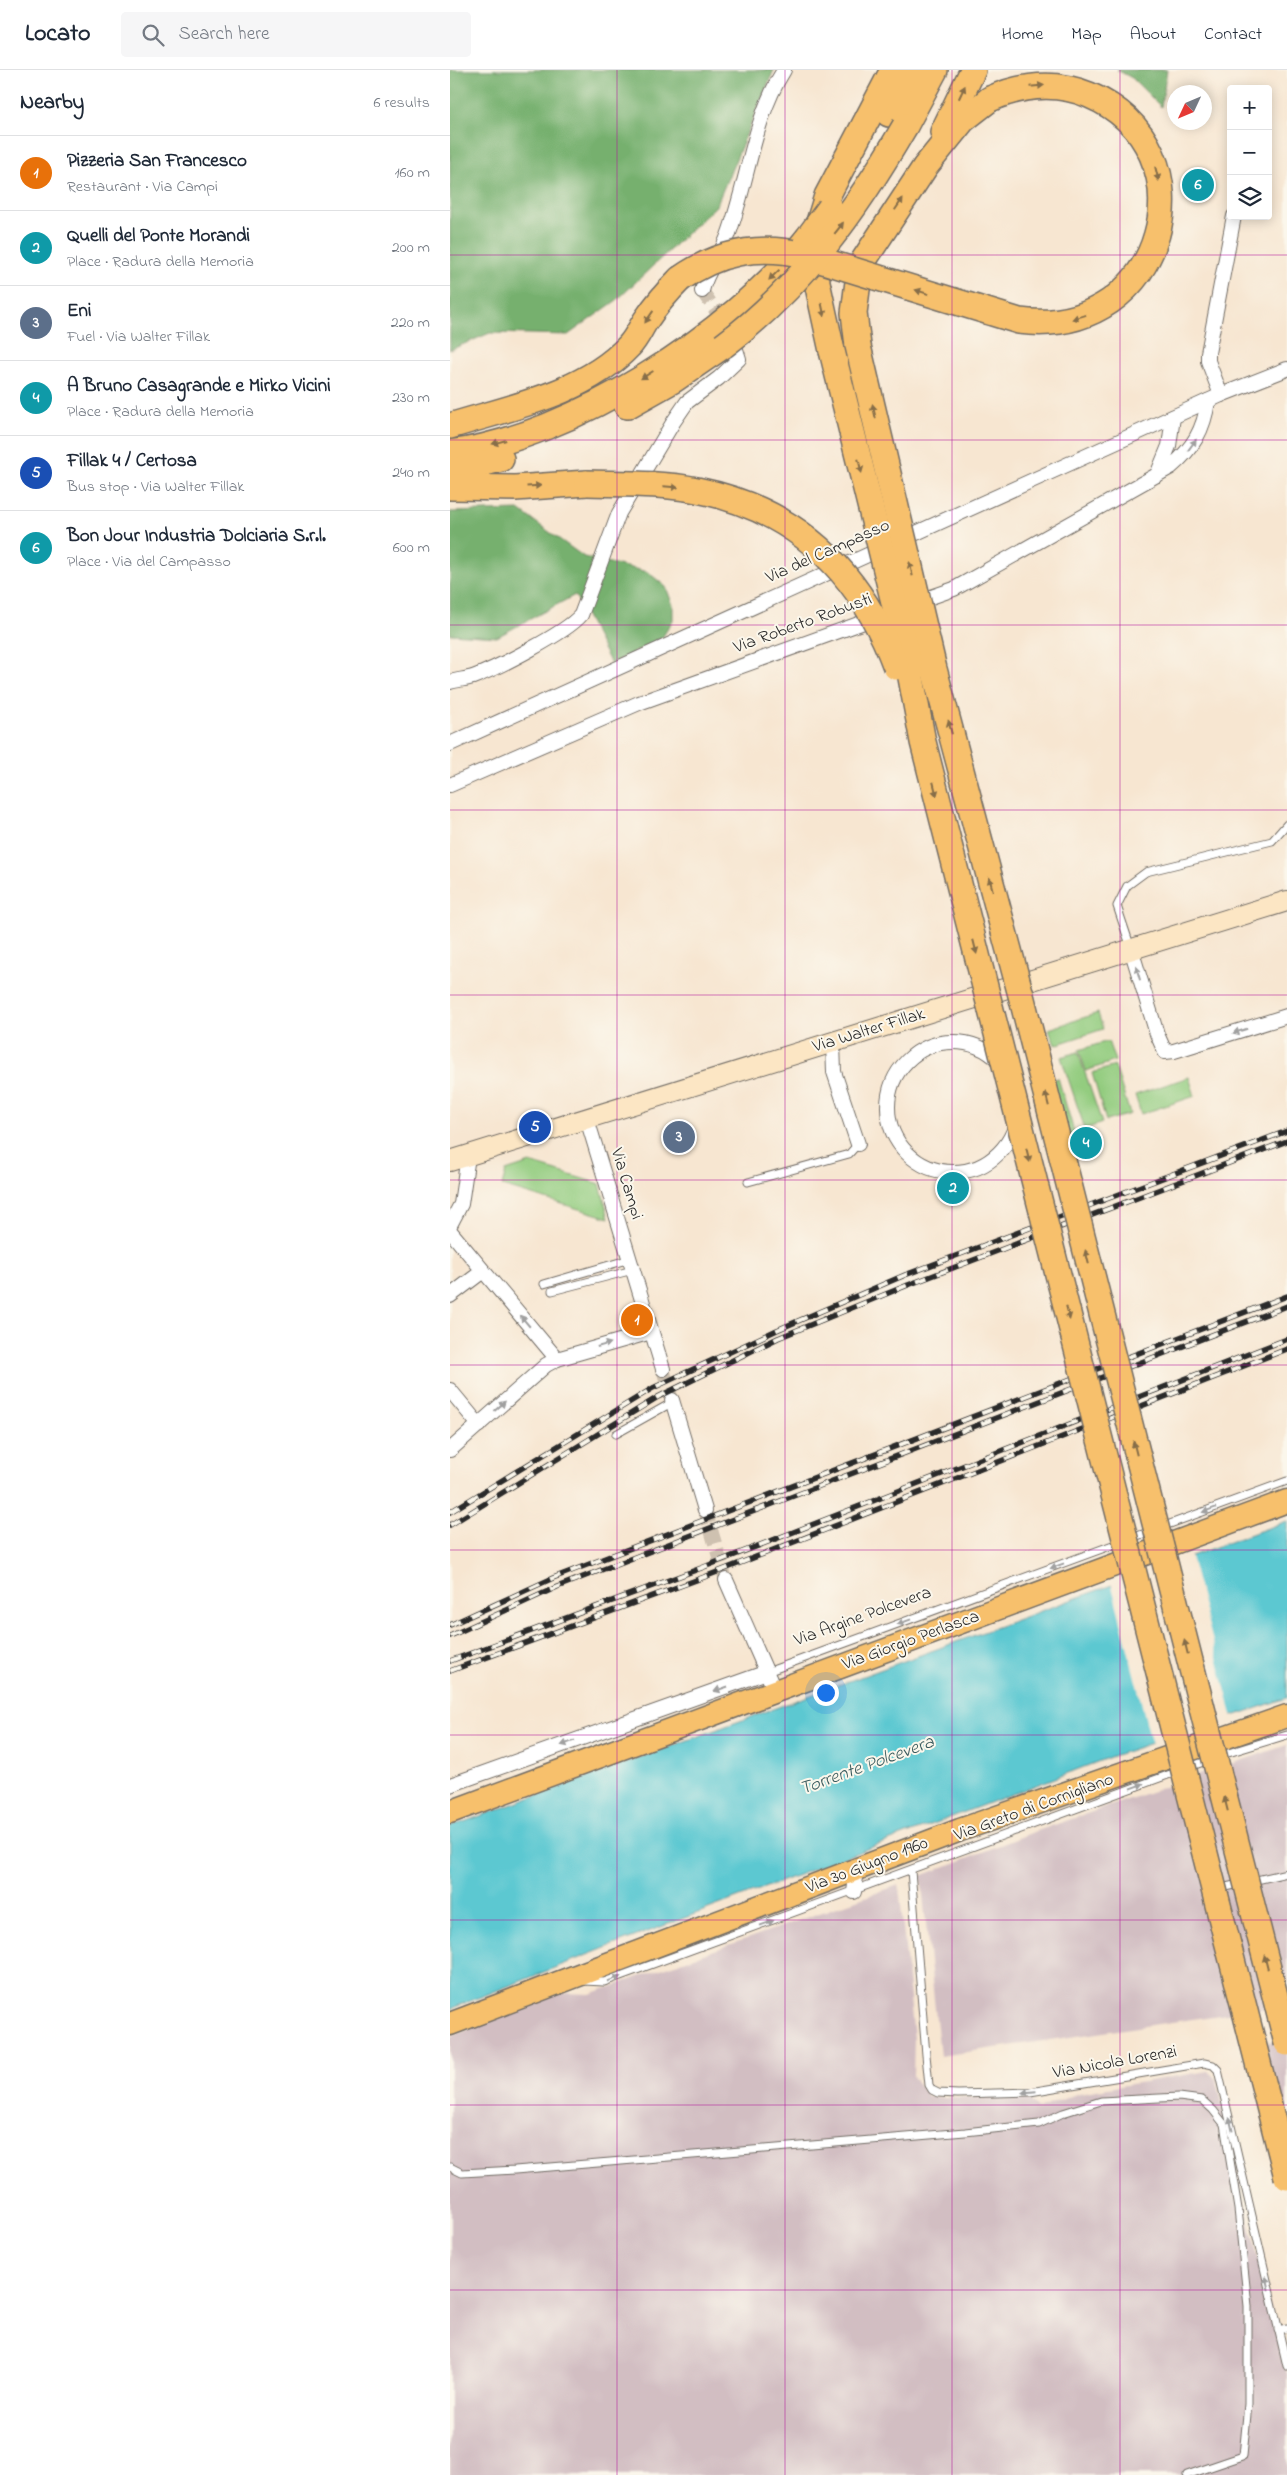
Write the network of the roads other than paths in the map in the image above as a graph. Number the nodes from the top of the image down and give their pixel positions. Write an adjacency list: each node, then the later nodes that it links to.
1 (784, 70): 8 (street)
2 (893, 70): 20 (highway, one-way to 20, bridge)
3 (912, 70): 15 (highway, one-way to 15, bridge)
4 (935, 70): 9 (highway, one-way to 4, bridge)
5 (973, 70): 6 (highway, one-way to 5)
6 (925, 167): 14 (highway, one-way to 14, bridge); 62 (highway, one-way to 6, bridge)
7 (1233, 220): 11 (street)
8 (702, 291)
9 (726, 337): 16 (highway); 19 (street)
10 (1287, 369): 11 (street, Via del Campasso)
11 (1221, 395): 12 (street, Via del Campasso)
12 (1208, 401): 13 (street, Via del Campasso); 17 (street, Via Roberto Robusti, one-way to 12)
13 (1173, 418): 17 (street); 21 (street, Via del Campasso)
14 (450, 426)
15 (450, 453)
16 (450, 472)
17 (1157, 475): 22 (street, Via Roberto Robusti)
18 (450, 487): 20 (highway, one-way to 20, bridge)
19 (450, 682)
20 (923, 742): 64 (highway, one-way to 64, bridge)
21 (450, 744)
22 (450, 785)
23 (1287, 824): 25 (lane)
24 (1287, 901): 25 (main road, Via Walter Fillak)
25 (1131, 949): 26 (street, one-way to 25); 27 (main road, Via Walter Fillak)
26 (1287, 1016)
27 (833, 1043): 28 (main road, Via Walter Fillak); 29 (street)
28 (587, 1119): 30 (main road, Via Walter Fillak); 35 (street, Via Campi)
29 (858, 1144): 32 (lane)
30 (459, 1159): 33 (street)
31 (923, 1165): 31 (street)
32 (748, 1182)
33 (450, 1225)
34 (450, 1231): 36 (street)
35 (631, 1265): 37 (lane); 38 (lane); 40 (street, Via Campi)
36 (483, 1271): 39 (street); 41 (street, one-way to 36)
37 (544, 1284)
38 (552, 1291)
39 (450, 1296)
40 (652, 1332): 41 (street, one-way to 40); 42 (street, Via Campi)
41 (557, 1358): 45 (street, one-way to 41)
42 (663, 1369)
43 (450, 1390): 45 (street)
44 (672, 1401): 46 (lane); 50 (street)
45 (479, 1425): 47 (street)
46 (616, 1434)
47 (450, 1450)
48 (1287, 1481): 52 (lane, Via Argine Polcevera, one-way to 52)
49 (1287, 1501): 52 (main road, Via Giorgio Perlasca)
50 (705, 1510)
51 (726, 1580): 52 (street)
52 (770, 1682): 55 (street, Via Argine Polcevera, one-way to 55); 56 (main road, Via Giorgio Perlasca)
53 (1287, 1716): 59 (main road, Via 30 Giugno 1960)
54 (1287, 1735): 57 (lane, Via Greto di Cornigliano, one-way to 54)
55 (450, 1785)
56 (450, 1812)
57 (911, 1871): 59 (lane, Via Greto di Cornigliano); 66 (lane, Via Nicola Lorenzi, one-way to 57)
58 (1287, 1873): 60 (lane)
59 (855, 1881): 61 (main road, Via 30 Giugno 1960)
60 (1226, 1887)
61 (450, 2024)
62 (1287, 2043)
63 (450, 2167): 68 (lane)
64 (1287, 2177)
65 (1287, 2328): 66 (lane)
66 (1278, 2330): 67 (lane, Via Nicola Lorenzi)
67 (1287, 2366)
68 (1187, 2475)

